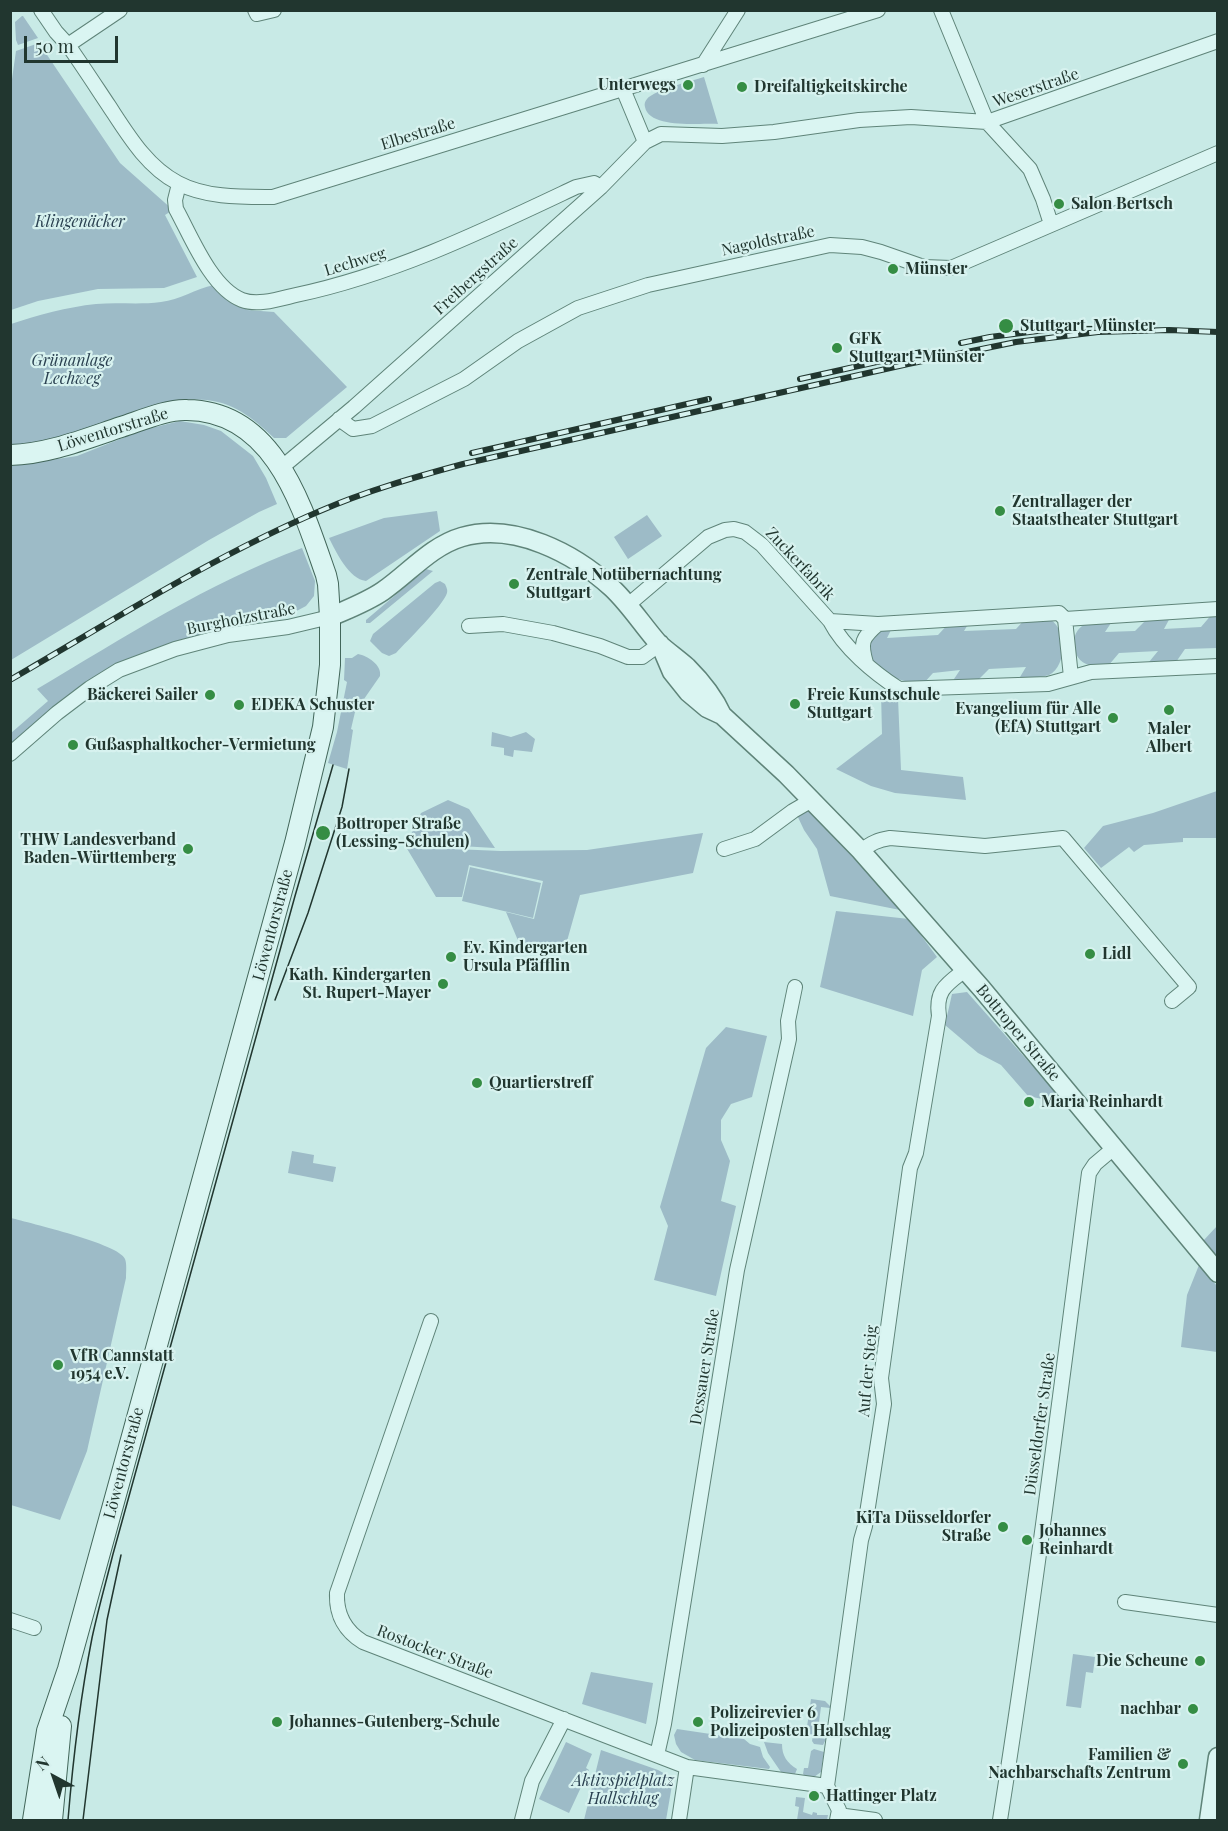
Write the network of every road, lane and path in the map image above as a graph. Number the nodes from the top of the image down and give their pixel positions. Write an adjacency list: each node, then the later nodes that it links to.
1 (41, 10): 9 (street, Elbestraße)
2 (120, 10): 9 (street)
3 (255, 10): 4 (street)
4 (274, 10)
5 (738, 10): 10 (street)
6 (878, 10): 10 (street, Elbestraße)
7 (941, 10): 12 (street)
8 (1218, 41): 12 (street, Weserstraße)
9 (68, 45): 15 (street, Elbestraße)
10 (703, 65): 11 (street, Elbestraße)
11 (623, 89): 13 (street); 15 (street, Elbestraße)
12 (987, 122): 13 (street, Weserstraße); 17 (street)
13 (645, 142): 16 (street, Freibergstraße)
14 (1218, 153): 17 (street, Nagoldstraße)
15 (179, 184): 16 (street, Lechweg)
16 (601, 187): 18 (street, Freibergstraße)
17 (1051, 224): 18 (street, Nagoldstraße)
18 (339, 419): 20 (street, Freibergstraße)
19 (10, 455): 20 (main road, Löwentorstraße)
20 (281, 468): 23 (main road, Löwentorstraße)
21 (628, 605): 23 (street, Bottroper Straße); 25 (street, Zuckerfabrik); 28 (street, Bottroper Straße)
22 (1218, 609): 24 (street, Zuckerfabrik)
23 (330, 618): 32 (street, Burgholzstraße); 46 (main road, Löwentorstraße)
24 (1065, 619): 26 (street, Zuckerfabrik); 31 (street)
25 (830, 621): 26 (street, Zuckerfabrik); 29 (street, Zuckerfabrik)
26 (878, 624): 29 (street)
27 (469, 626): 28 (street)
28 (660, 644): 33 (street, Bottroper Straße)
29 (866, 664): 31 (street, Zuckerfabrik)
30 (1218, 666): 31 (street, Zuckerfabrik)
31 (1071, 677)
32 (10, 754)
33 (812, 800): 34 (street); 35 (street, Bottroper Straße)
34 (724, 849)
35 (861, 851): 36 (street, Bottroper Straße); 38 (street)
36 (965, 970): 39 (street, Bottroper Straße); 51 (street, Auf der Steig)
37 (795, 987): 48 (street, Dessauer Straße)
38 (1172, 1001)
39 (1114, 1148): 40 (street, Bottroper Straße); 58 (street, Düsseldorfer Straße)
40 (1218, 1273)
41 (431, 1321): 47 (street, Rostocker Straße)
42 (1125, 1602): 43 (street)
43 (1218, 1615)
44 (10, 1620): 45 (street)
45 (34, 1628)
46 (68, 1669): 53 (main road, Löwentorstraße); 54 (main road, Löwentorstraße)
47 (564, 1719): 48 (street, Rostocker Straße); 55 (street)
48 (657, 1755): 50 (street, Rostocker Straße)
49 (1218, 1757): 59 (street)
50 (687, 1767): 51 (street, Rostocker Straße); 56 (street)
51 (827, 1786): 52 (street)
52 (838, 1818): 57 (street)
53 (33, 1821)
54 (52, 1821)
55 (522, 1821)
56 (679, 1821)
57 (875, 1821)
58 (1000, 1821)
59 (1209, 1821)

